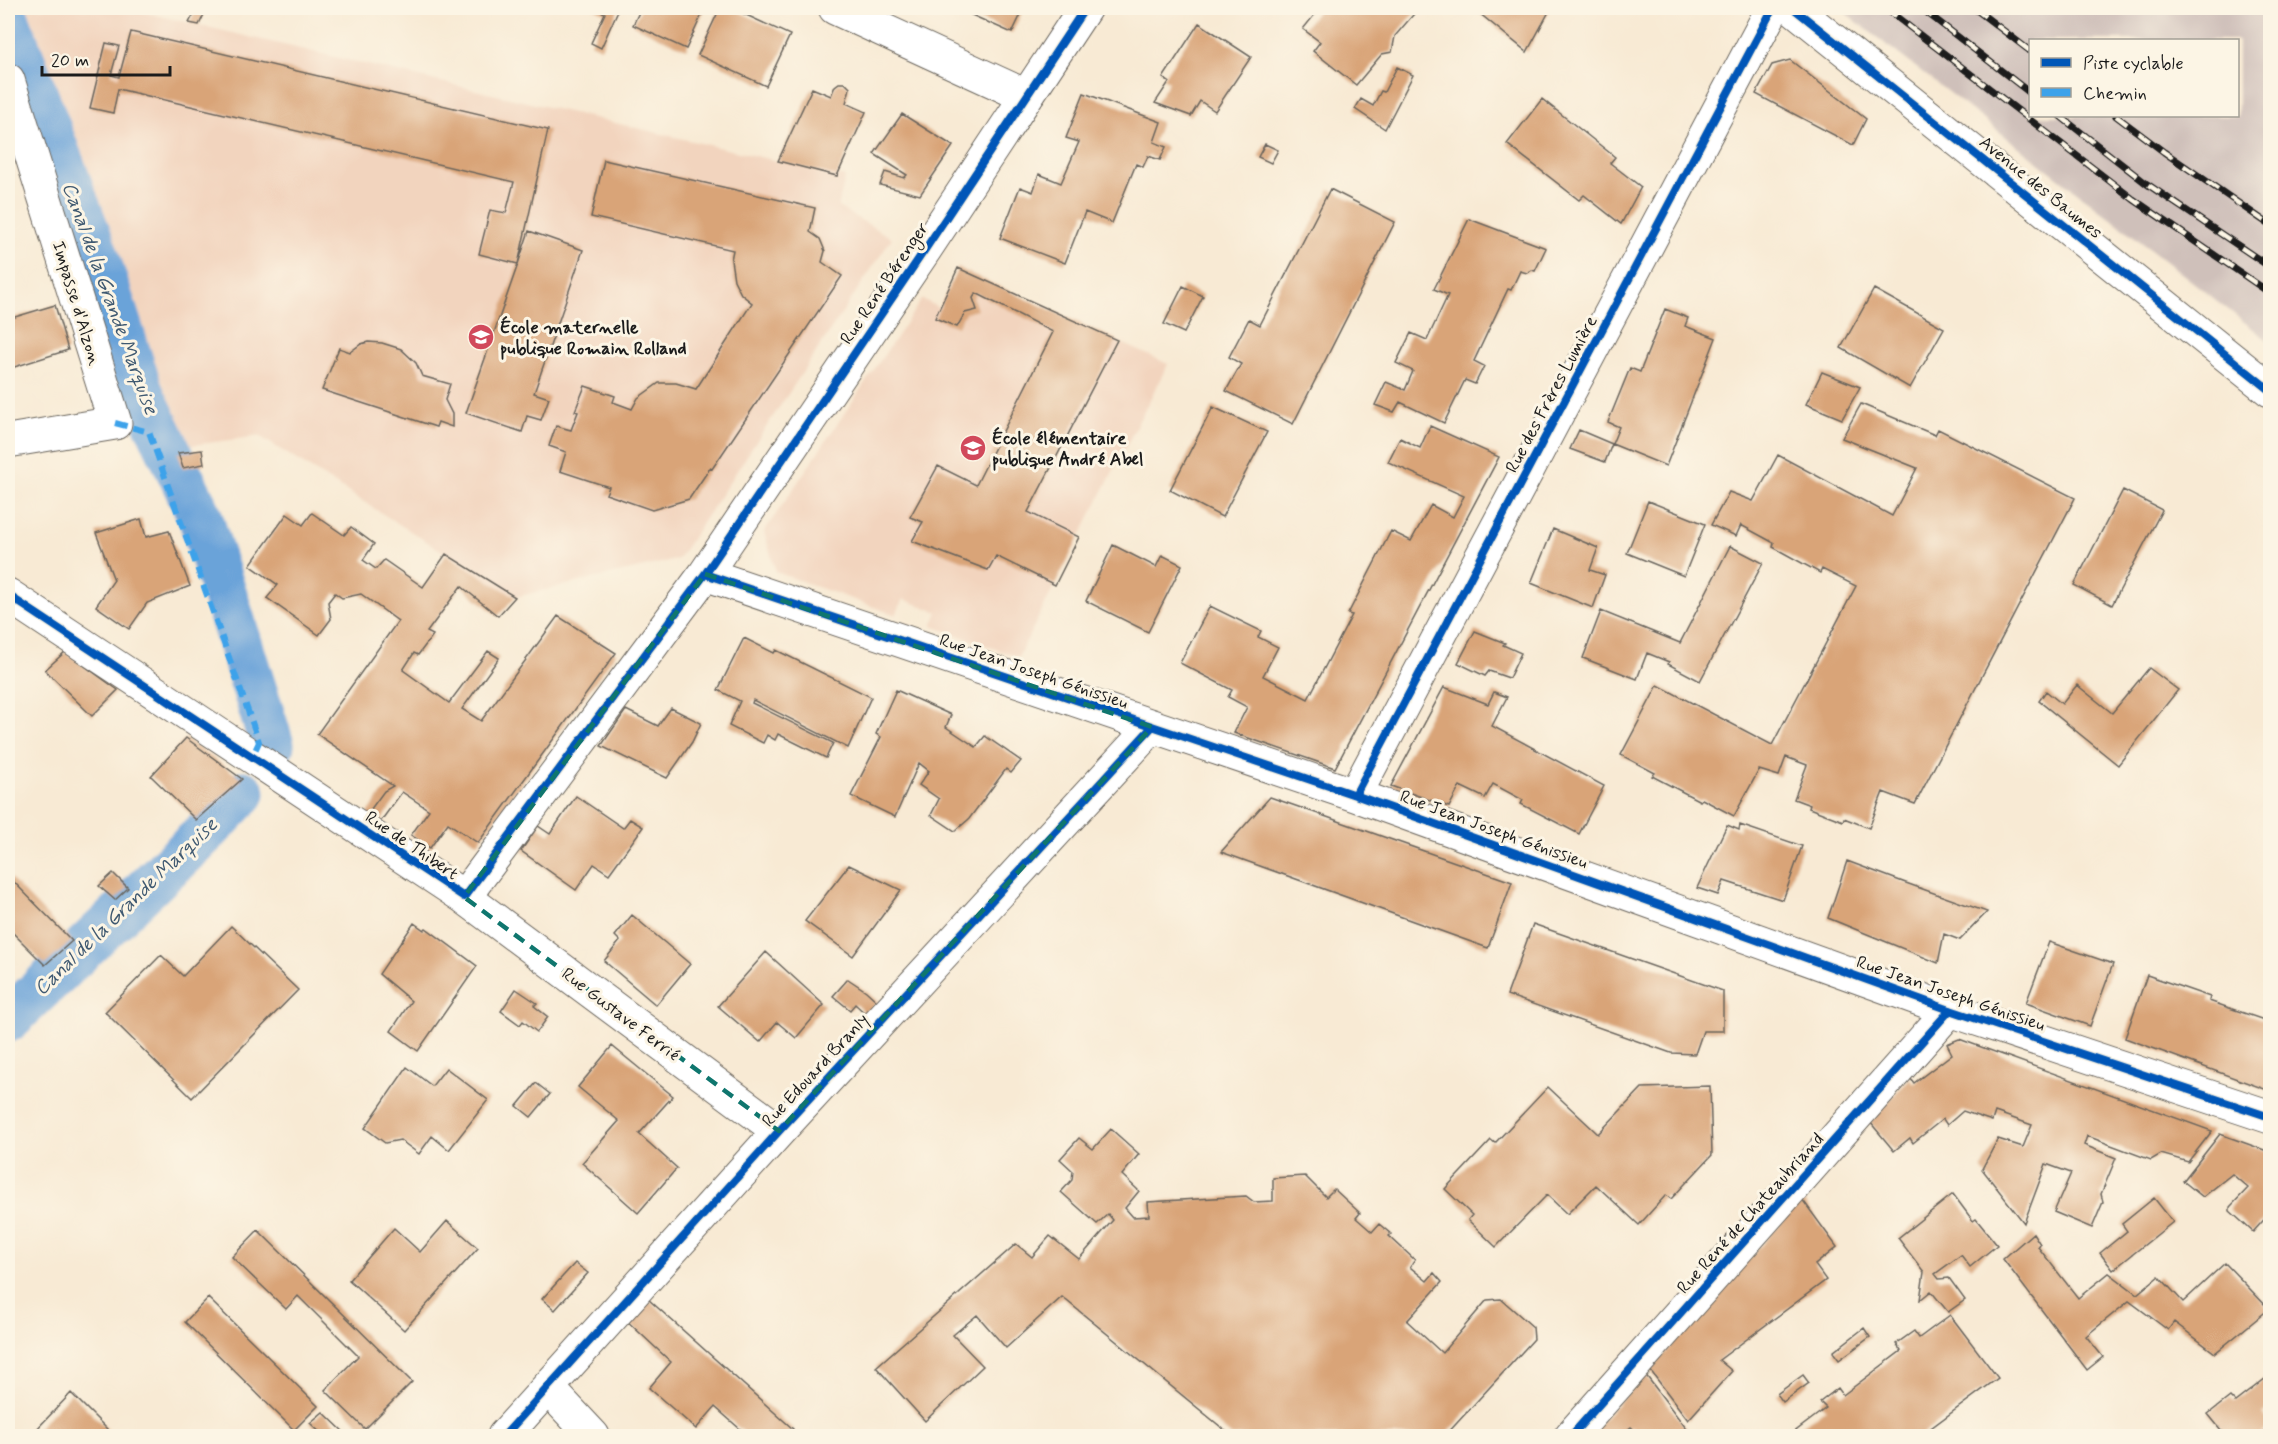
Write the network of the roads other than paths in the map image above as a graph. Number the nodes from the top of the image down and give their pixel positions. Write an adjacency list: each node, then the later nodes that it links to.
1 (835, 8): 6 (street)
2 (1085, 8): 6 (street, Rue René Bérenger)
3 (1773, 8): 12 (street, Rue des Frères Lumière)
4 (1793, 8): 7 (street, Avenue des Baumes)
5 (8, 80): 8 (street, Impasse d'Alzon)
6 (1026, 96): 9 (street, Rue René Bérenger)
7 (2271, 390)
8 (8, 441)
9 (705, 574): 11 (street, Rue Jean Joseph Génissieu); 13 (street, Rue de Thibert)
10 (8, 595): 13 (street, Rue de Thibert)
11 (1152, 726): 12 (street, Rue Jean Joseph Génissieu); 16 (street, Rue Edouard Branly)
12 (1355, 795): 14 (street, Rue Jean Joseph Génissieu)
13 (464, 897): 16 (street, Rue Gustave Ferrié)
14 (1950, 1010): 15 (street, Rue Jean Joseph Génissieu); 20 (street, Rue René de Chateaubriand)
15 (2271, 1117)
16 (779, 1131): 17 (street, Rue Edouard Branly)
17 (548, 1388): 18 (street, Rue Edouard Branly); 19 (street)
18 (504, 1437)
19 (593, 1437)
20 (1571, 1437)

